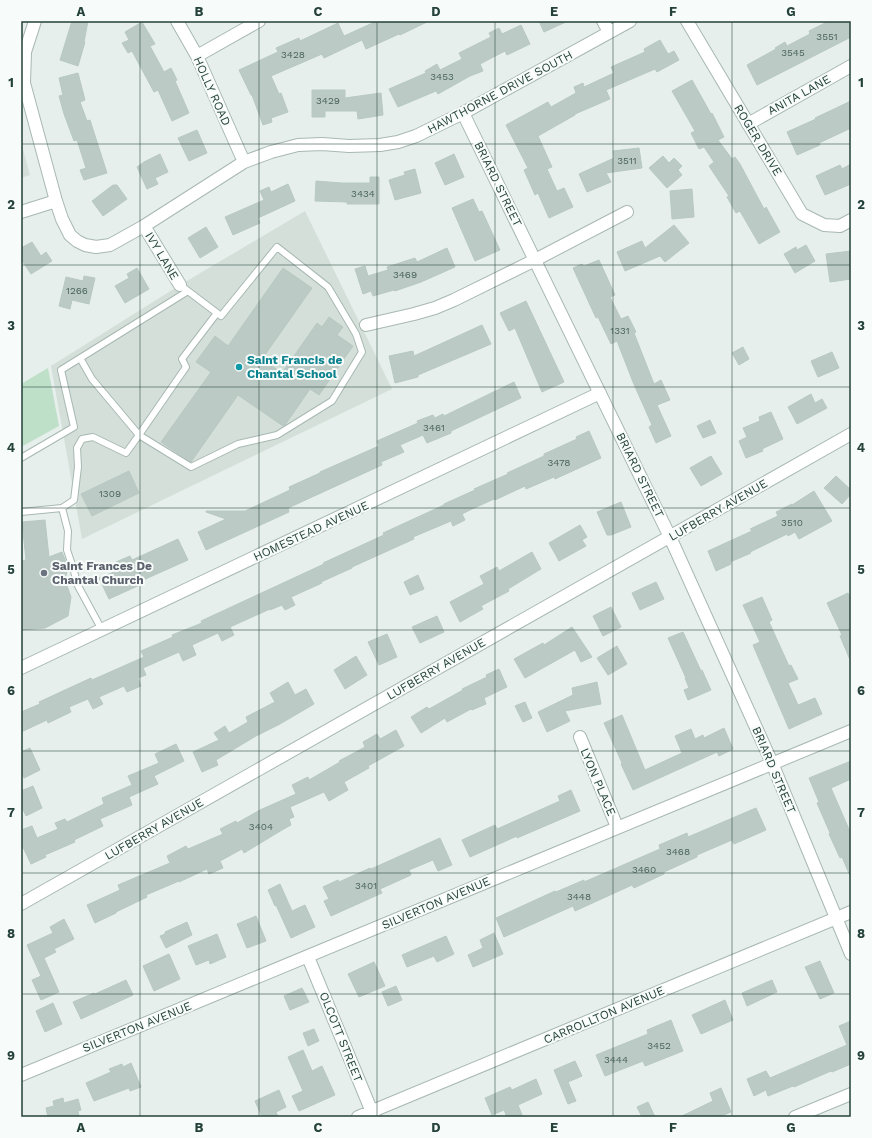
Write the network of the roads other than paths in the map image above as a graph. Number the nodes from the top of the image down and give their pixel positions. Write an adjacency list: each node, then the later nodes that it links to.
1 (35, 21): 13 (street, HAWTHORNE DRIVE SOUTH)
2 (177, 21): 8 (street, HOLLY ROAD)
3 (259, 21): 8 (street)
4 (603, 21): 7 (street)
5 (630, 21): 7 (street, HAWTHORNE DRIVE SOUTH)
6 (687, 21): 11 (street, ROGER DRIVE)
7 (609, 32): 10 (street, HAWTHORNE DRIVE SOUTH)
8 (196, 56): 12 (street, HOLLY ROAD)
9 (851, 66): 11 (street, ANITA LANE)
10 (463, 113): 12 (street, HAWTHORNE DRIVE SOUTH); 18 (street, BRIARD STREET)
11 (748, 124): 16 (street, ROGER DRIVE)
12 (244, 162): 17 (street, HAWTHORNE DRIVE SOUTH)
13 (56, 201): 14 (street); 17 (street, HAWTHORNE DRIVE SOUTH)
14 (21, 212)
15 (627, 212): 18 (street)
16 (851, 220)
17 (144, 226): 19 (street, IVY LANE)
18 (535, 260): 21 (street); 23 (street, BRIARD STREET)
19 (184, 288): 20 (lane); 22 (lane)
20 (217, 313): 25 (lane); 25 (lane)
21 (366, 325)
22 (80, 358): 25 (lane); 26 (lane)
23 (600, 393): 29 (street, BRIARD STREET); 30 (street, HOMESTEAD AVENUE)
24 (851, 434): 29 (street, LUFBERRY AVENUE)
25 (139, 435): 27 (lane)
26 (21, 458)
27 (62, 508): 28 (lane); 30 (lane)
28 (21, 512)
29 (670, 537): 34 (street, BRIARD STREET); 36 (street, LUFBERRY AVENUE)
30 (102, 630): 31 (street, HOMESTEAD AVENUE)
31 (21, 668)
32 (851, 731): 34 (street, SILVERTON AVENUE)
33 (580, 737): 35 (street, LYON PLACE)
34 (772, 763): 35 (street, SILVERTON AVENUE); 38 (street, BRIARD STREET)
35 (617, 827): 40 (street, SILVERTON AVENUE)
36 (21, 904)
37 (851, 912): 38 (street, CARROLLTON AVENUE)
38 (836, 918): 39 (street, BRIARD STREET); 43 (street, CARROLLTON AVENUE)
39 (851, 954)
40 (308, 956): 41 (street, SILVERTON AVENUE); 43 (street, OLCOTT STREET)
41 (21, 1075)
42 (851, 1094): 45 (street)
43 (373, 1114): 44 (street, CARROLLTON AVENUE)
44 (358, 1117)
45 (795, 1117)

